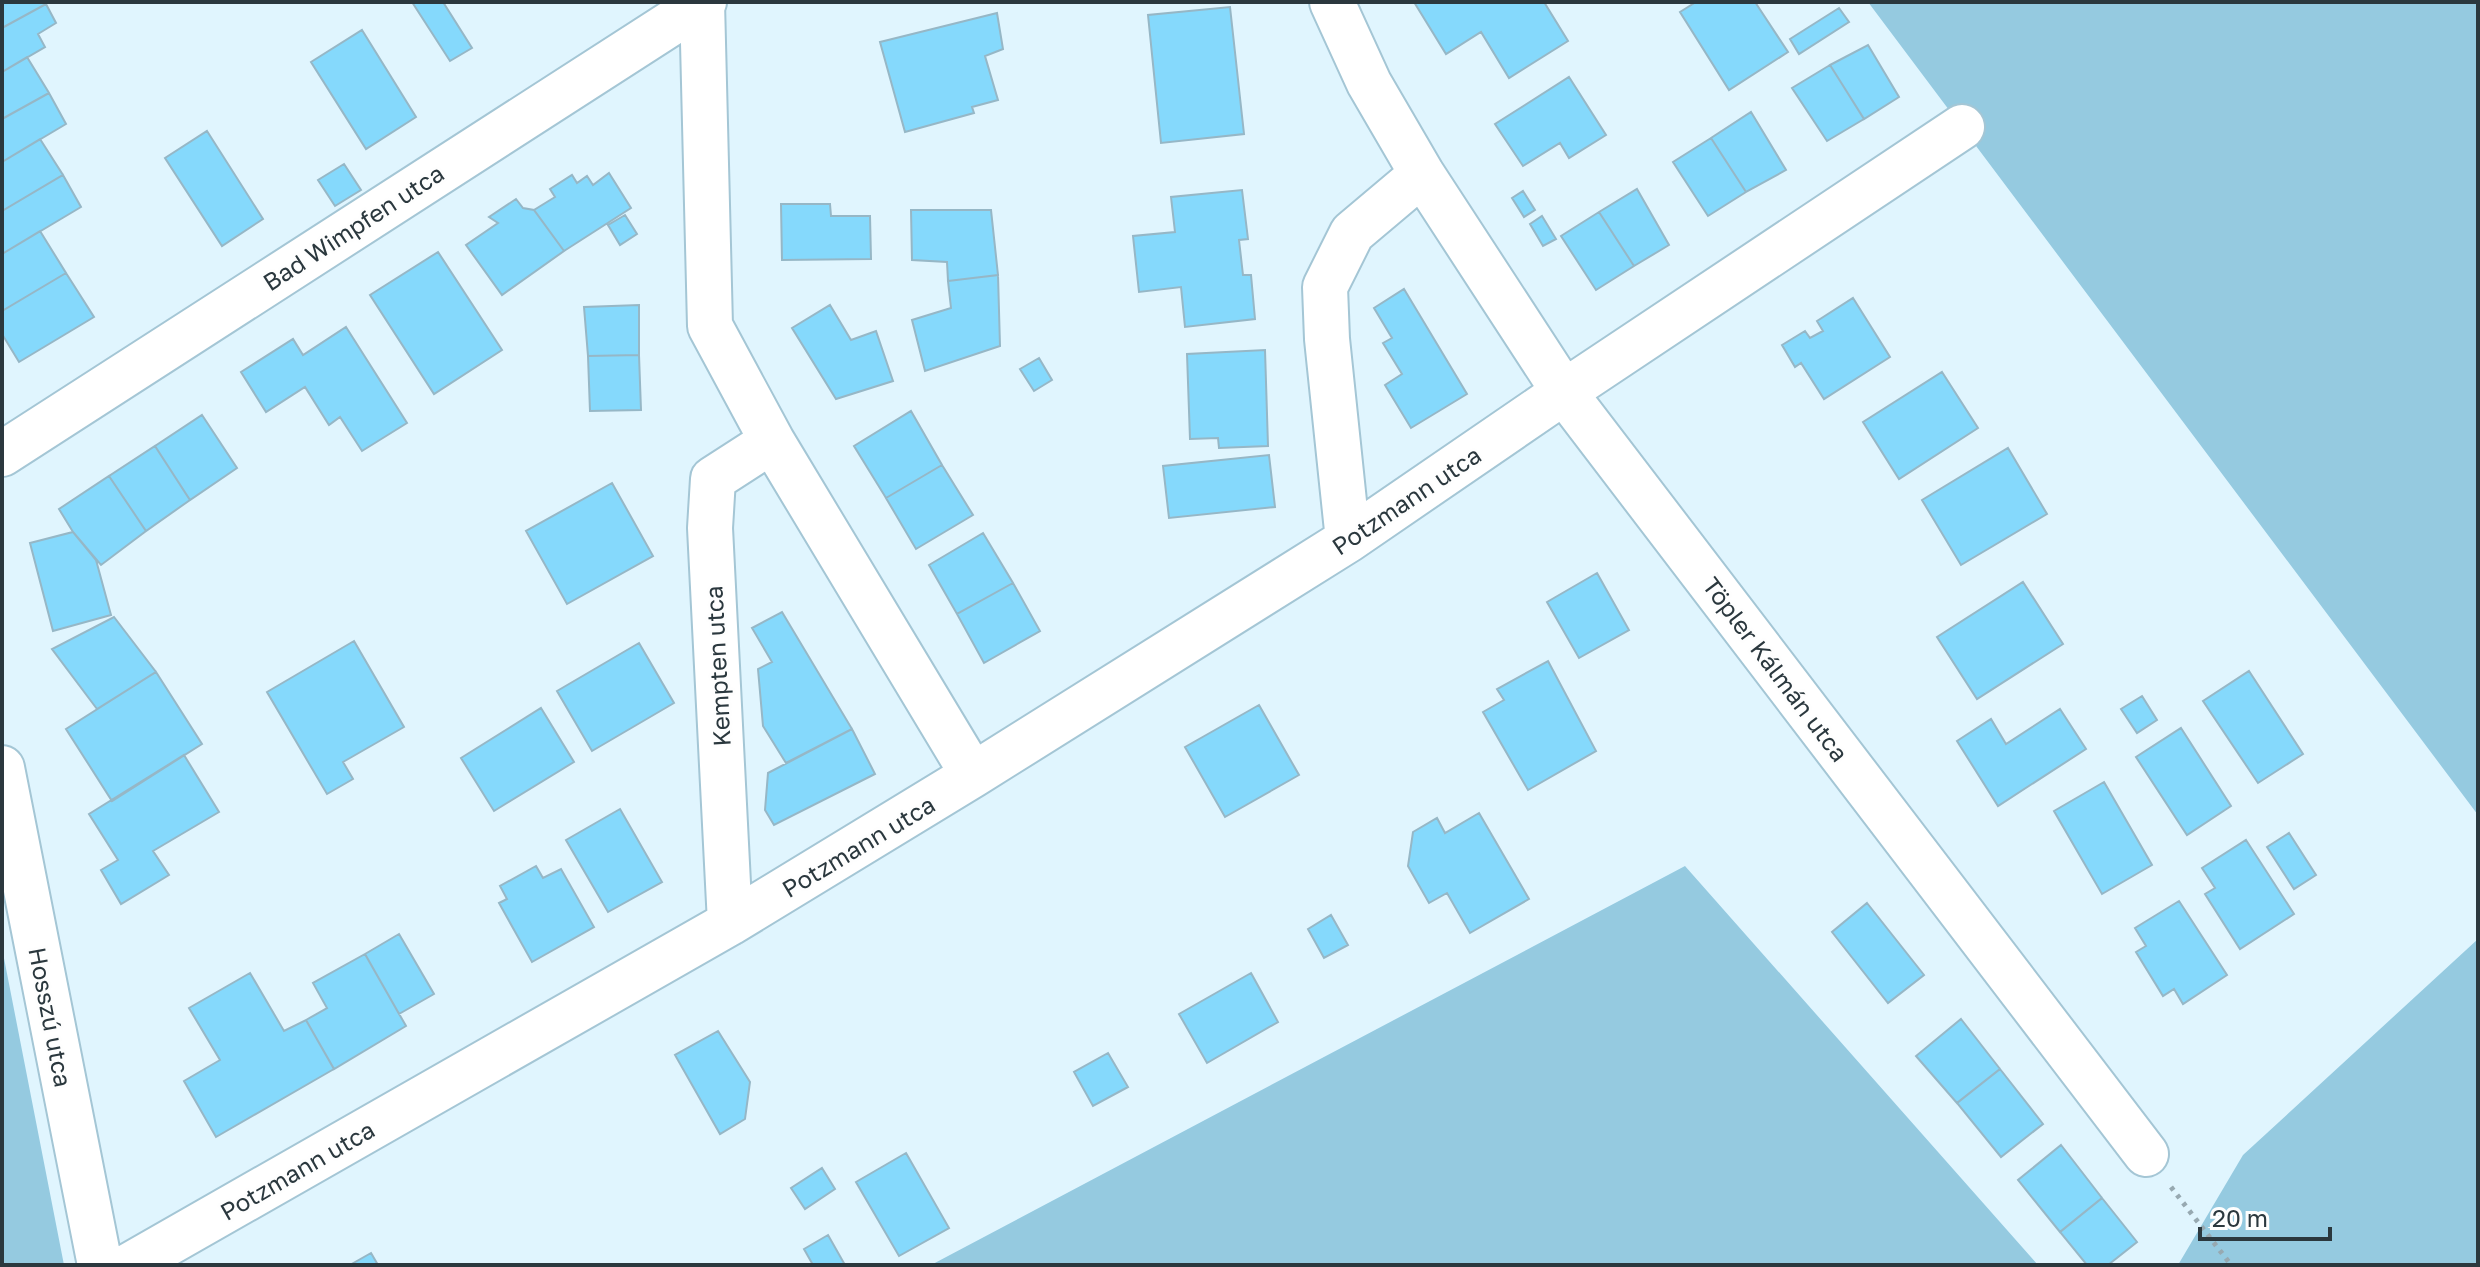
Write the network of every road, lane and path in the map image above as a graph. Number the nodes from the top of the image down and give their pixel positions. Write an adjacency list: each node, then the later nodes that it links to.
1 (703, 2): 6 (street); 7 (street, Bad Wimpfen utca)
2 (1332, 2): 4 (street, Töpler Kálmán utca)
3 (1962, 127): 5 (street, Potzmann utca)
4 (1422, 174): 5 (street, Töpler Kálmán utca); 8 (street)
5 (1564, 392): 8 (street, Potzmann utca); 12 (street, Töpler Kálmán utca)
6 (772, 441): 10 (street); 11 (street, Kempten utca)
7 (2, 454)
8 (1348, 540): 10 (street, Potzmann utca)
9 (2, 768): 13 (street, Hosszú utca)
10 (973, 775): 11 (street, Potzmann utca)
11 (730, 923): 14 (street, Potzmann utca)
12 (2146, 1154): 15 (path)
13 (100, 1265)
14 (130, 1265)
15 (2231, 1265)

